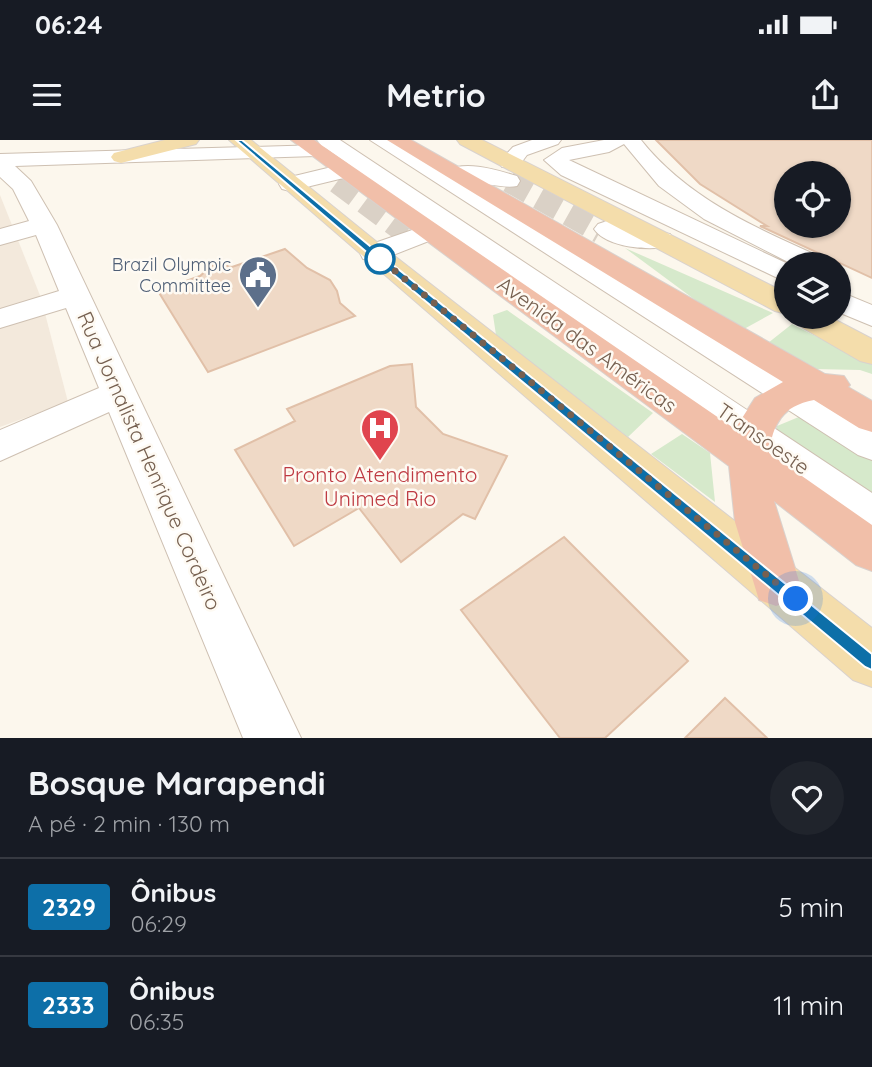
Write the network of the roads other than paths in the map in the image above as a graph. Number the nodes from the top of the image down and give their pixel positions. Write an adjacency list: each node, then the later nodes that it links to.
1 (189, 140): 10 (main road)
2 (378, 140): 32 (street)
3 (397, 140): 14 (highway)
4 (467, 140): 13 (main road)
5 (551, 140): 13 (street)
6 (617, 140): 21 (street)
7 (631, 140): 20 (street)
8 (246, 146): 10 (street); 11 (main road, Avenida das Américas)
9 (71, 148): 10 (street); 12 (street)
10 (121, 157)
11 (322, 165): 17 (main road, Avenida das Américas); 17 (highway, Avenida das Américas); 17 (street, Transoeste)
12 (18, 166): 15 (street, Rua Jornalista Henrique Cordeiro)
13 (509, 172): 14 (street); 19 (main road)
14 (455, 174): 18 (highway)
15 (44, 225): 16 (street); 24 (street, Rua Jornalista Henrique Cordeiro)
16 (0, 237)
17 (408, 238): 36 (highway, Avenida das Américas); 36 (street, Transoeste); 40 (main road, Avenida das Américas)
18 (609, 240): 19 (street); 32 (highway)
19 (661, 240): 25 (main road)
20 (790, 252)
21 (774, 268)
22 (851, 282): 23 (street)
23 (872, 292)
24 (76, 295): 28 (street); 33 (street, Rua Jornalista Henrique Cordeiro)
25 (774, 299)
26 (851, 306): 27 (street)
27 (872, 317)
28 (0, 319)
29 (829, 329): 30 (main road)
30 (872, 353)
31 (872, 388): 32 (highway)
32 (802, 389): 34 (highway); 35 (street); 36 (highway)
33 (119, 393): 37 (street); 42 (street, Rua Jornalista Henrique Cordeiro)
34 (872, 418)
35 (872, 444)
36 (750, 445): 38 (street, Transoeste); 39 (highway, Avenida das Américas); 40 (highway)
37 (0, 446)
38 (872, 517)
39 (872, 551)
40 (776, 584): 41 (main road, Avenida das Américas)
41 (872, 661)
42 (272, 738)

